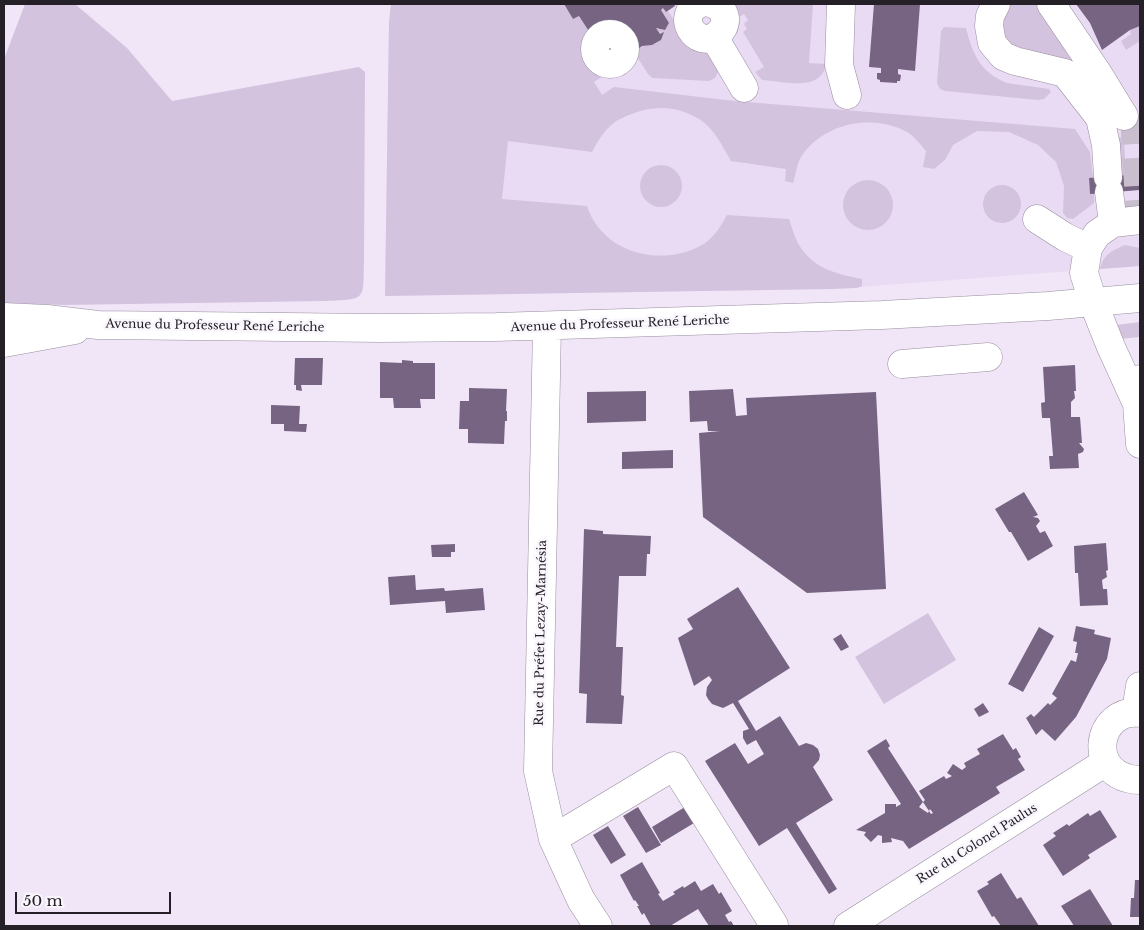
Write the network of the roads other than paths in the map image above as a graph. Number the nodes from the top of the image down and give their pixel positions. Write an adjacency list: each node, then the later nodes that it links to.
1 (699, 4): 6 (street)
2 (713, 4): 6 (street)
3 (841, 4): 8 (street)
4 (996, 4): 9 (street)
5 (1050, 4): 9 (street)
6 (714, 37): 7 (street)
7 (744, 88)
8 (847, 95)
9 (1121, 112): 12 (street)
10 (1037, 219): 13 (street)
11 (1140, 220): 12 (street)
12 (1113, 223): 13 (street)
13 (1088, 248): 15 (street)
14 (1140, 298): 15 (street, Avenue du Professeur René Leriche)
15 (1093, 302): 18 (street, Avenue du Professeur René Leriche); 22 (street)
16 (4, 317): 17 (street, Avenue du Professeur René Leriche)
17 (98, 325): 18 (street, Avenue du Professeur René Leriche); 19 (street, Avenue du Professeur René Leriche)
18 (547, 327): 27 (street, Rue du Préfet Lezay-Marnésia)
19 (4, 343)
20 (988, 356): 21 (street)
21 (902, 364)
22 (1138, 391): 23 (street)
23 (1140, 444)
24 (1139, 704): 25 (street)
25 (1106, 762): 26 (street); 30 (street, Rue du Colonel Paulus)
26 (1140, 780)
27 (553, 839): 28 (street, Rue du Préfet Lezay-Marnésia); 29 (street)
28 (598, 926)
29 (774, 926)
30 (848, 926)

